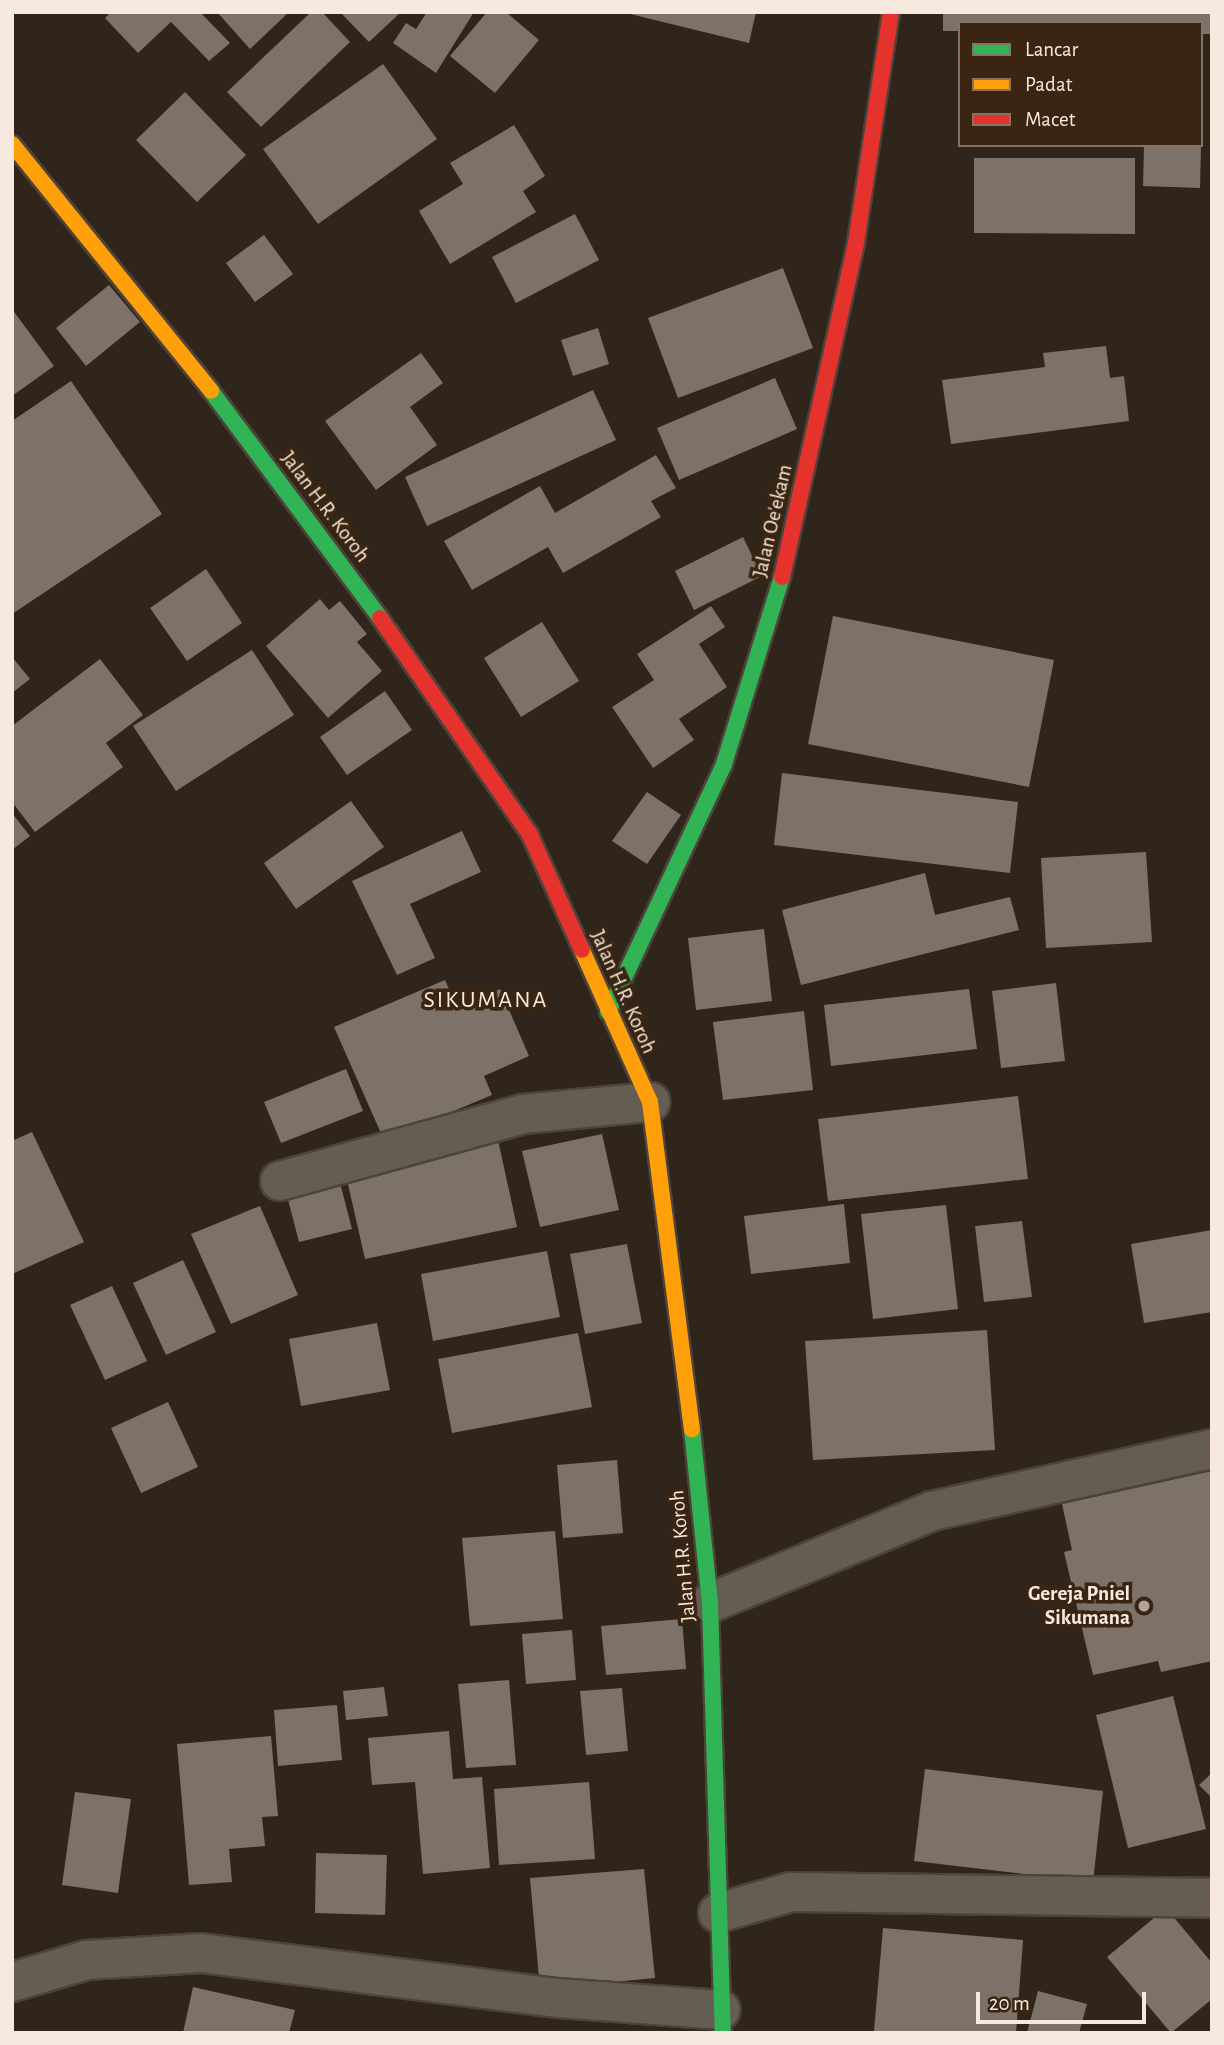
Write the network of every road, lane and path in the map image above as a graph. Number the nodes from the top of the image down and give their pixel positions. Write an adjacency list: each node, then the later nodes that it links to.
1 (891, 12): 3 (main road, Jalan Oe'ekam)
2 (12, 144): 3 (main road, Jalan H.R. Koroh)
3 (608, 1012): 4 (main road, Jalan H.R. Koroh)
4 (650, 1102): 5 (street); 7 (main road, Jalan H.R. Koroh)
5 (279, 1181)
6 (1212, 1449): 7 (street)
7 (710, 1603): 9 (main road, Jalan H.R. Koroh)
8 (1210, 1898): 9 (street)
9 (718, 1913): 11 (main road, Jalan H.R. Koroh)
10 (12, 1982): 11 (street)
11 (722, 2022)

